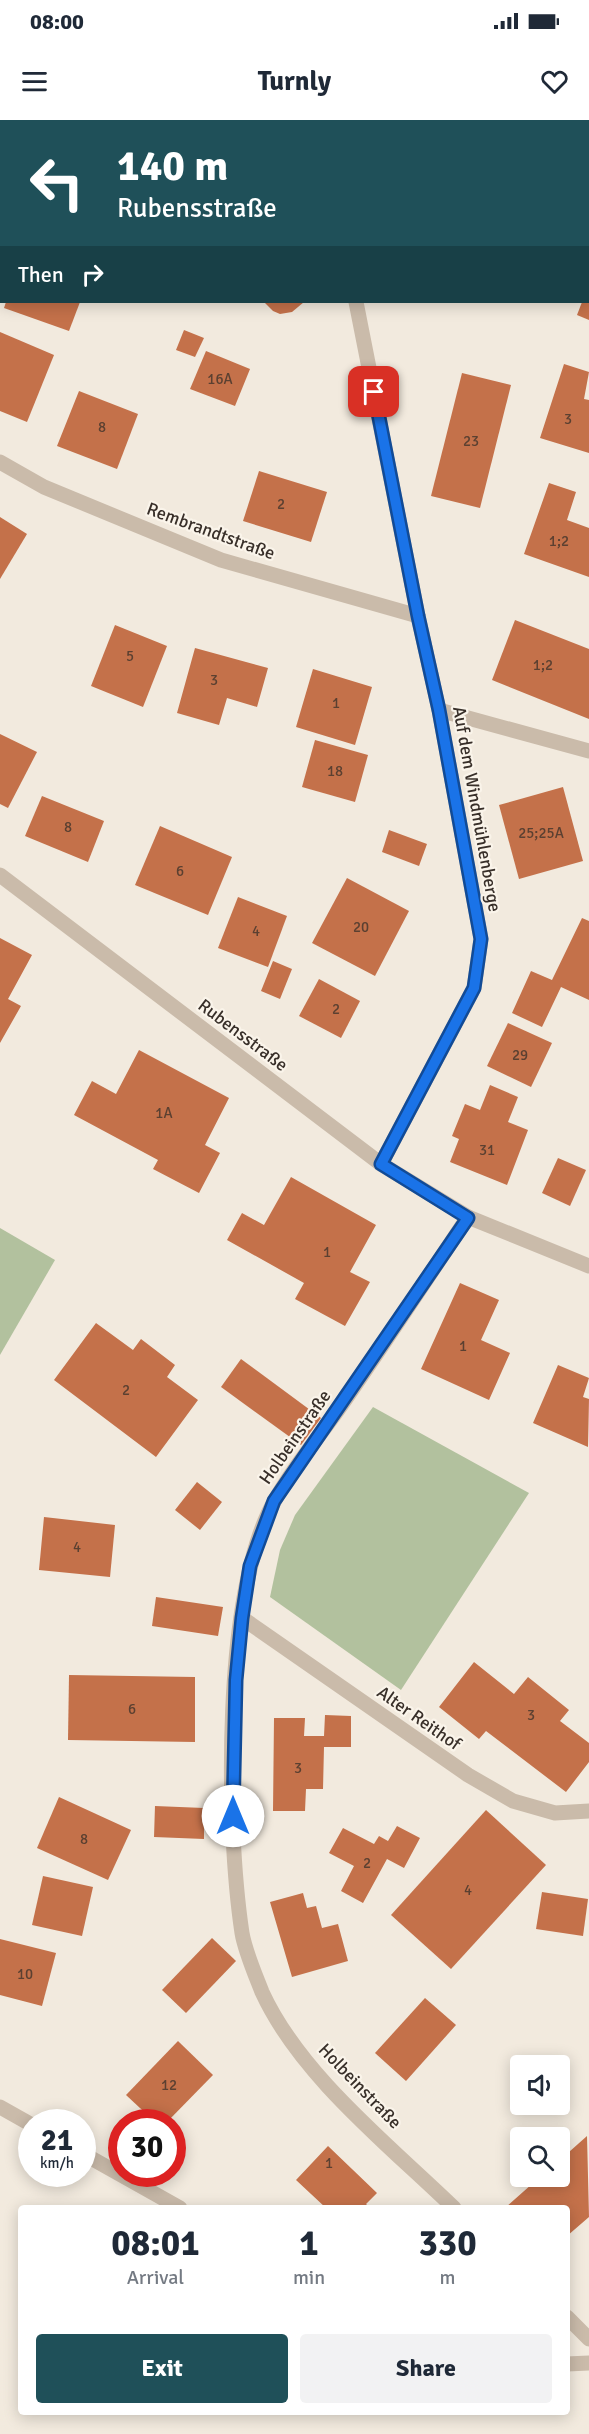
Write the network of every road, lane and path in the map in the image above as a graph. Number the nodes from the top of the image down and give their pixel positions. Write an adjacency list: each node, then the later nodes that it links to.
1 (356, 303): 3 (street, Auf dem Windmühlenberge)
2 (0, 462): 3 (street, Rembrandtstraße)
3 (418, 616): 4 (street, Auf dem Windmühlenberge)
4 (439, 710): 5 (street); 7 (street, Auf dem Windmühlenberge)
5 (589, 751)
6 (0, 875): 7 (street, Rubensstraße)
7 (381, 1164): 8 (street, Rubensstraße)
8 (468, 1218): 9 (street, Rubensstraße); 10 (street, Holbeinstraße)
9 (589, 1266)
10 (242, 1618): 11 (street, Alter Reithof); 16 (street, Holbeinstraße)
11 (589, 1811)
12 (0, 2107): 13 (street)
13 (18, 2117)
14 (96, 2161): 15 (street)
15 (175, 2205)
16 (451, 2205)
17 (570, 2320): 18 (street)
18 (589, 2339)
19 (589, 2363): 20 (street)
20 (570, 2364)

